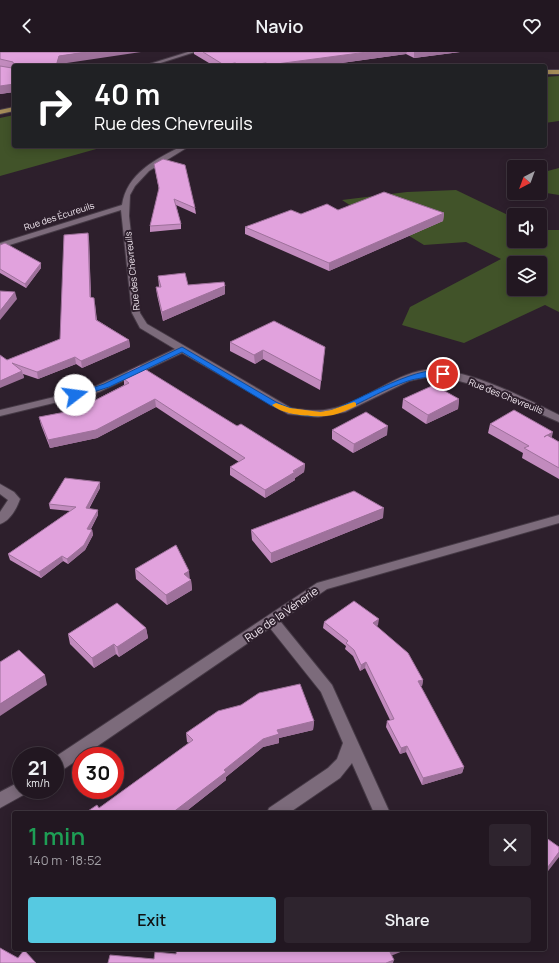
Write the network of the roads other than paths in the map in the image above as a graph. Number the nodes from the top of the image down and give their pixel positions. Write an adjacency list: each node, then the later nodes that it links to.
1 (193, 52): 2 (street)
2 (154, 64)
3 (547, 72): 4 (main road)
4 (559, 72)
5 (12, 110): 6 (main road)
6 (0, 112)
7 (182, 148): 8 (street, Rue des Chevreuils)
8 (125, 206): 9 (street, Rue des Écureuils); 10 (street, Rue des Chevreuils)
9 (0, 246)
10 (182, 349): 11 (street); 12 (street, Rue des Chevreuils)
11 (0, 413)
12 (559, 419)
13 (0, 488): 15 (street)
14 (559, 519): 16 (street, Rue de la Vénerie)
15 (0, 520)
16 (272, 621): 17 (street); 18 (street, Rue de la Vénerie)
17 (351, 744): 21 (street); 22 (street)
18 (64, 760)
19 (12, 794): 20 (street)
20 (0, 802)
21 (278, 811)
22 (381, 811)

